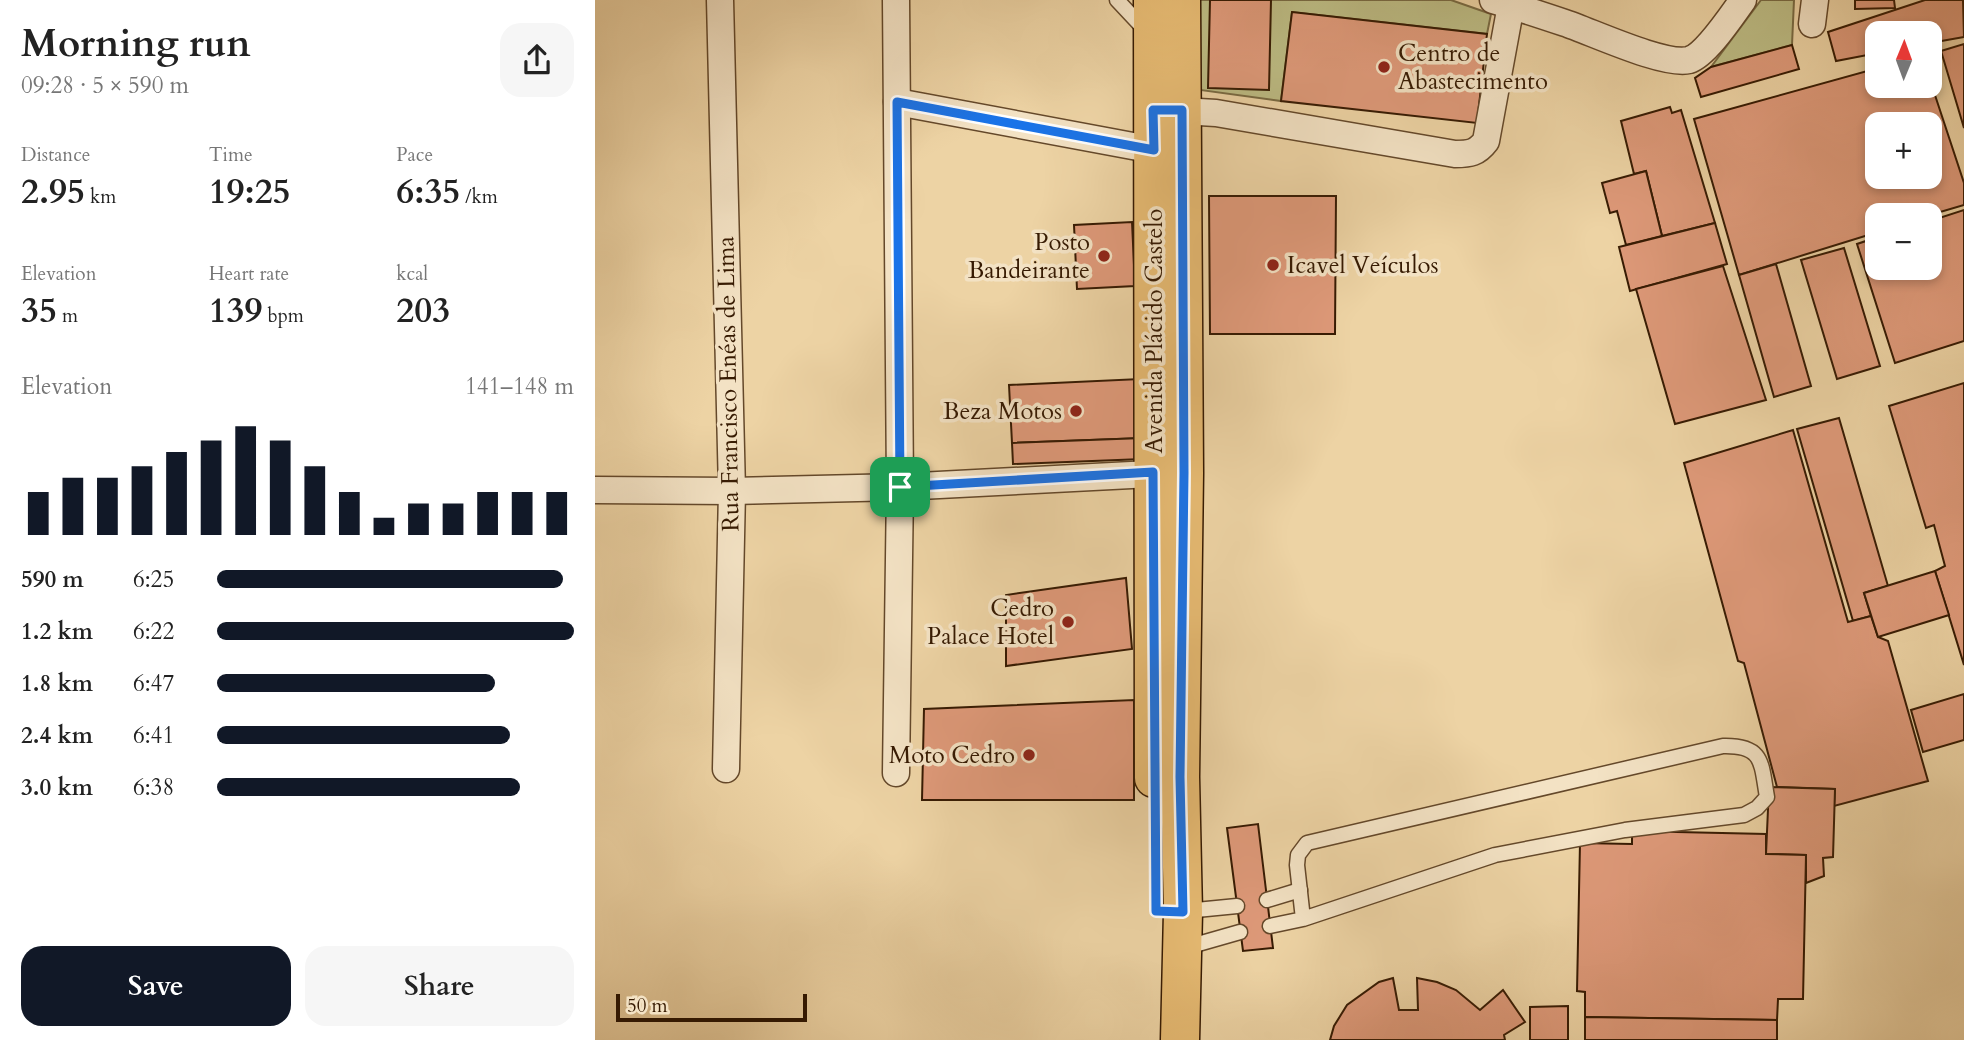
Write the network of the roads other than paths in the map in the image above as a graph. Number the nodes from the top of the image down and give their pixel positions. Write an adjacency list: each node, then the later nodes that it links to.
1 (720, 0): 15 (street, Rua Francisco Enéas de Lima)
2 (896, 0): 9 (street)
3 (1117, 0): 8 (lane)
4 (1153, 0): 8 (main road, Avenida Plácido Castelo)
5 (1181, 0): 10 (main road, Avenida Plácido Castelo)
6 (1743, 0): 7 (street)
7 (1502, 3): 10 (street)
8 (1153, 39): 10 (main road, Avenida Plácido Castelo)
9 (897, 102): 11 (street); 13 (street)
10 (1168, 110): 11 (main road, Avenida Plácido Castelo)
11 (1167, 150): 12 (main road, Avenida Plácido Castelo)
12 (1168, 473): 13 (street); 22 (main road, Avenida Plácido Castelo)
13 (900, 487): 15 (street); 17 (street)
14 (595, 490): 15 (street)
15 (732, 491): 16 (street, Rua Francisco Enéas de Lima)
16 (726, 769)
17 (896, 773)
18 (1300, 890): 19 (lane); 21 (lane); 21 (lane)
19 (1267, 900)
20 (1237, 906): 22 (lane)
21 (1303, 919): 23 (lane)
22 (1174, 924): 24 (lane); 25 (main road, Avenida Plácido Castelo); 26 (main road, Avenida Plácido Castelo)
23 (1270, 926)
24 (1240, 932)
25 (1156, 1040)
26 (1180, 1040)

